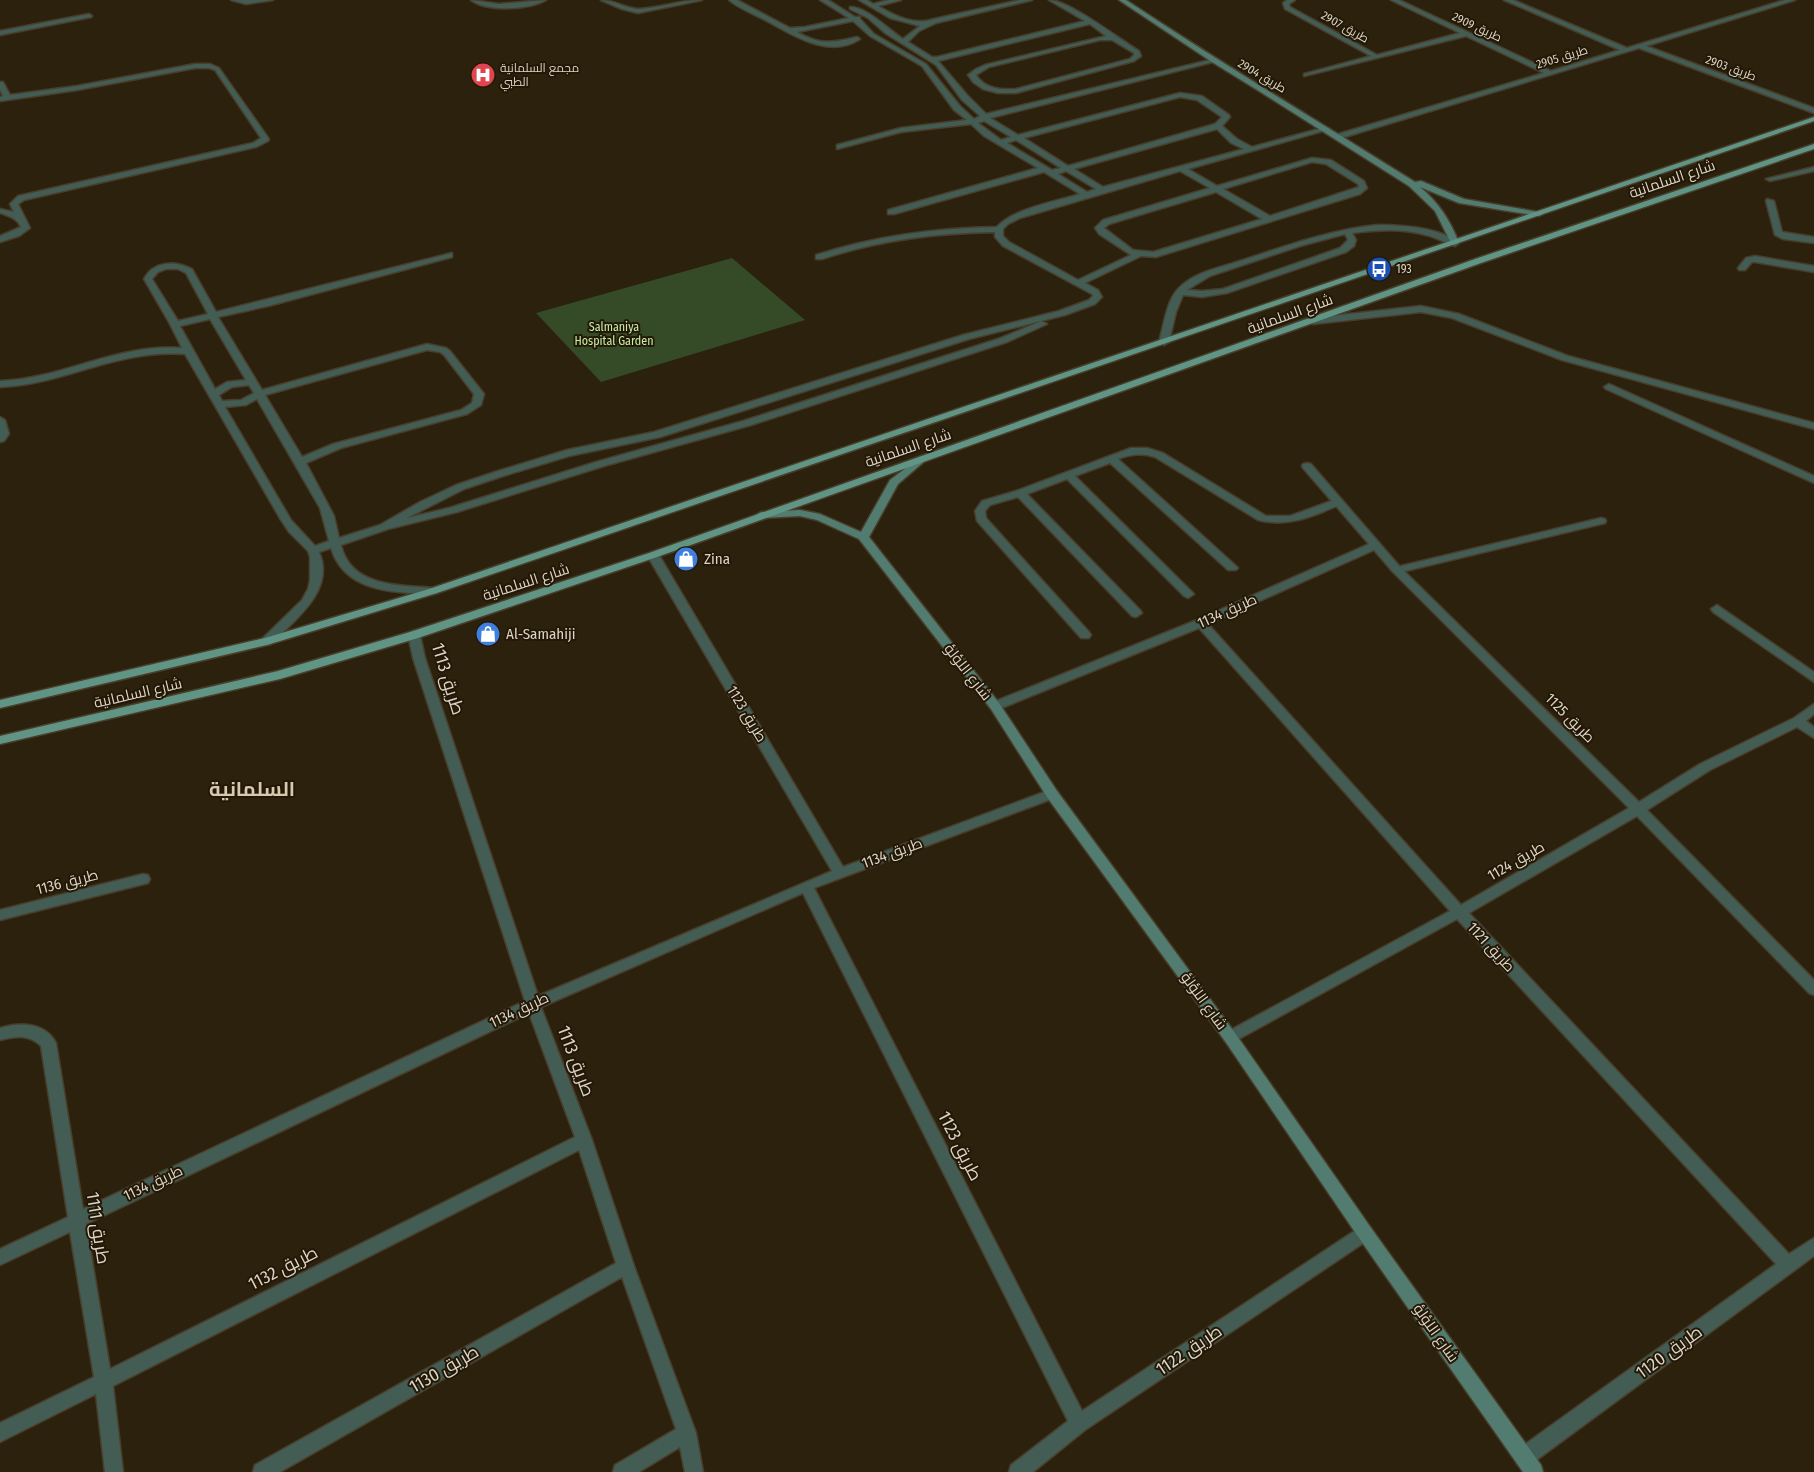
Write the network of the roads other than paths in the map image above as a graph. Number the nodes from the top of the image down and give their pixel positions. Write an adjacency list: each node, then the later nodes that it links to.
1 (234, 0): 2 (street)
2 (270, 0)
3 (474, 0): 4 (street)
4 (543, 0)
5 (604, 0): 6 (street)
6 (699, 0)
7 (732, 0): 25 (street)
8 (822, 0): 22 (street)
9 (839, 0): 21 (street)
10 (862, 0): 19 (street)
11 (898, 0): 19 (street)
12 (1029, 0): 24 (street)
13 (1052, 0): 23 (street)
14 (1292, 0): 33 (street, طريق 2907)
15 (1394, 0): 27 (street, طريق 2909)
16 (1507, 0): 32 (street)
17 (1792, 0): 31 (street, طريق 2905)
18 (1126, 1): 35 (street, طريق 2904)
19 (871, 6): 24 (street)
20 (89, 16): 26 (street)
21 (865, 16): 22 (street); 30 (street)
22 (854, 18): 25 (street); 46 (street)
23 (1091, 22): 28 (street); 34 (street)
24 (924, 25): 30 (street)
25 (789, 30): 29 (street)
26 (0, 33)
27 (1466, 34): 33 (street, طريق 2907); 37 (street, طريق 2909)
28 (1113, 38): 36 (street); 36 (street)
29 (857, 40)
30 (903, 43): 34 (street)
31 (1639, 46): 32 (street, طريق 2905); 43 (street, طريق 2903)
32 (1625, 49): 37 (street, طريق 2905)
33 (1375, 56): 38 (street, طريق 2907)
34 (931, 59): 44 (street)
35 (1214, 61): 40 (street); 48 (street, طريق 2904)
36 (1090, 71): 40 (street)
37 (1550, 73): 49 (street, طريق 2905)
38 (1306, 75)
39 (0, 84): 41 (street)
40 (1116, 84): 44 (street)
41 (8, 98): 42 (street); 69 (street)
42 (0, 99)
43 (1814, 111)
44 (985, 116): 46 (street); 50 (street)
45 (1814, 119): 67 (main road, شارع السلمانية)
46 (973, 122): 51 (street); 53 (street)
47 (1218, 126): 50 (street); 54 (street); 55 (street)
48 (1326, 129): 49 (street, طريق 2904); 54 (street)
49 (1338, 137): 57 (street, طريق 2904)
50 (1017, 138): 51 (street); 55 (street)
51 (1001, 142): 59 (street)
52 (1814, 146): 84 (main road, شارع السلمانية)
53 (840, 147)
54 (1252, 150): 56 (street)
55 (1067, 168): 59 (street); 62 (street)
56 (1182, 169): 61 (street); 62 (street)
57 (1391, 169): 67 (street, طريق 2904); 74 (street, طريق 2904)
58 (1814, 169): 60 (street)
59 (1048, 171): 63 (street); 66 (street)
60 (1770, 178)
61 (1217, 188): 68 (street); 68 (street); 75 (street)
62 (1102, 190): 63 (street)
63 (1087, 194): 70 (street)
64 (1770, 201): 73 (street)
65 (0, 211): 69 (street)
66 (891, 212)
67 (1539, 214): 74 (main road, شارع السلمانية)
68 (1269, 218): 75 (street)
69 (24, 223): 72 (street)
70 (999, 229): 77 (street); 80 (street)
71 (1347, 230): 74 (street); 81 (street); 81 (street)
72 (0, 239)
73 (1814, 240)
74 (1455, 243): 86 (main road, شارع السلمانية)
75 (1137, 254): 80 (street)
76 (449, 255): 83 (street)
77 (819, 257)
78 (1742, 268): 79 (street)
79 (1814, 269)
80 (1078, 283): 82 (street)
81 (1180, 292): 86 (street)
82 (1062, 313): 109 (street); 109 (street)
83 (212, 316): 85 (street); 85 (street); 88 (street)
84 (1313, 321): 92 (street); 100 (main road, شارع السلمانية)
85 (175, 324): 87 (street)
86 (1164, 342): 117 (main road, شارع السلمانية)
87 (188, 351): 90 (street); 94 (street)
88 (253, 382): 93 (street); 94 (street)
89 (1700, 382): 92 (street)
90 (0, 384)
91 (1609, 387): 104 (street)
92 (1695, 392): 97 (street)
93 (260, 393): 95 (street); 101 (street); 101 (street)
94 (214, 394): 95 (street)
95 (220, 404): 113 (street)
96 (0, 420): 98 (street)
97 (1814, 426)
98 (0, 438)
99 (1111, 458): 103 (street); 106 (street); 115 (street)
100 (922, 459): 107 (main road, شارع السلمانية); 110 (street)
101 (300, 462): 111 (street)
102 (1307, 466): 106 (street, طريق 1125)
103 (1068, 474): 105 (street); 118 (street)
104 (1814, 480)
105 (1020, 492): 120 (street); 123 (street)
106 (1338, 502): 112 (street, طريق 1125)
107 (761, 515): 110 (street, شارع اللؤلؤ); 114 (main road, شارع السلمانية)
108 (1601, 521): 116 (street)
109 (384, 527): 111 (street)
110 (863, 537): 127 (street, شارع اللؤلؤ)
111 (334, 543): 113 (street); 117 (street)
112 (1375, 545): 116 (street, طريق 1125); 121 (street, طريق 1134)
113 (313, 550): 124 (street)
114 (652, 555): 122 (main road, شارع السلمانية); 134 (street, طريق 1123)
115 (1232, 568)
116 (1398, 570): 133 (street, طريق 1125)
117 (433, 591): 124 (main road, شارع السلمانية)
118 (1188, 594)
119 (1717, 609): 125 (street)
120 (1136, 613)
121 (1200, 623): 127 (street, طريق 1134); 137 (street, طريق 1121)
122 (414, 635): 131 (main road, شارع السلمانية); 140 (street, طريق 1113)
123 (1085, 635)
124 (267, 641): 126 (main road, شارع السلمانية)
125 (1814, 678)
126 (0, 704)
127 (995, 706): 132 (street, شارع اللؤلؤ)
128 (1814, 708): 129 (street, طريق 1124)
129 (1798, 721): 130 (street); 133 (street, طريق 1124)
130 (1814, 734)
131 (0, 740)
132 (1052, 794): 134 (street, طريق 1134); 142 (street, شارع اللؤلؤ)
133 (1638, 809): 137 (street, طريق 1124); 139 (street, طريق 1125)
134 (840, 873): 136 (street, طريق 1134)
135 (143, 880): 138 (street, طريق 1136)
136 (806, 886): 140 (street, طريق 1134); 151 (street, طريق 1123)
137 (1459, 912): 142 (street, طريق 1124); 148 (street, طريق 1121)
138 (0, 916)
139 (1814, 989)
140 (533, 1004): 143 (street, طريق 1113); 144 (street, طريق 1134)
141 (0, 1034): 144 (street, طريق 1111)
142 (1230, 1037): 145 (street, شارع اللؤلؤ)
143 (584, 1140): 149 (street, طريق 1113); 150 (street, طريق 1132)
144 (76, 1220): 147 (street, طريق 1134); 150 (street, طريق 1111)
145 (1365, 1233): 151 (street, طريق 1122); 154 (street, شارع اللؤلؤ)
146 (1814, 1246): 148 (street, طريق 1120)
147 (0, 1257)
148 (1788, 1265): 154 (street, طريق 1120)
149 (626, 1266): 153 (street, طريق 1113); 156 (street, طريق 1130)
150 (103, 1380): 152 (street, طريق 1132); 155 (street, طريق 1111)
151 (1079, 1424): 159 (street, طريق 1122)
152 (0, 1433)
153 (687, 1433): 157 (street); 158 (street, طريق 1113)
154 (1524, 1457): 160 (street, شارع اللؤلؤ)
155 (114, 1472)
156 (262, 1472)
157 (622, 1472)
158 (694, 1472)
159 (1018, 1472)
160 (1534, 1472)

